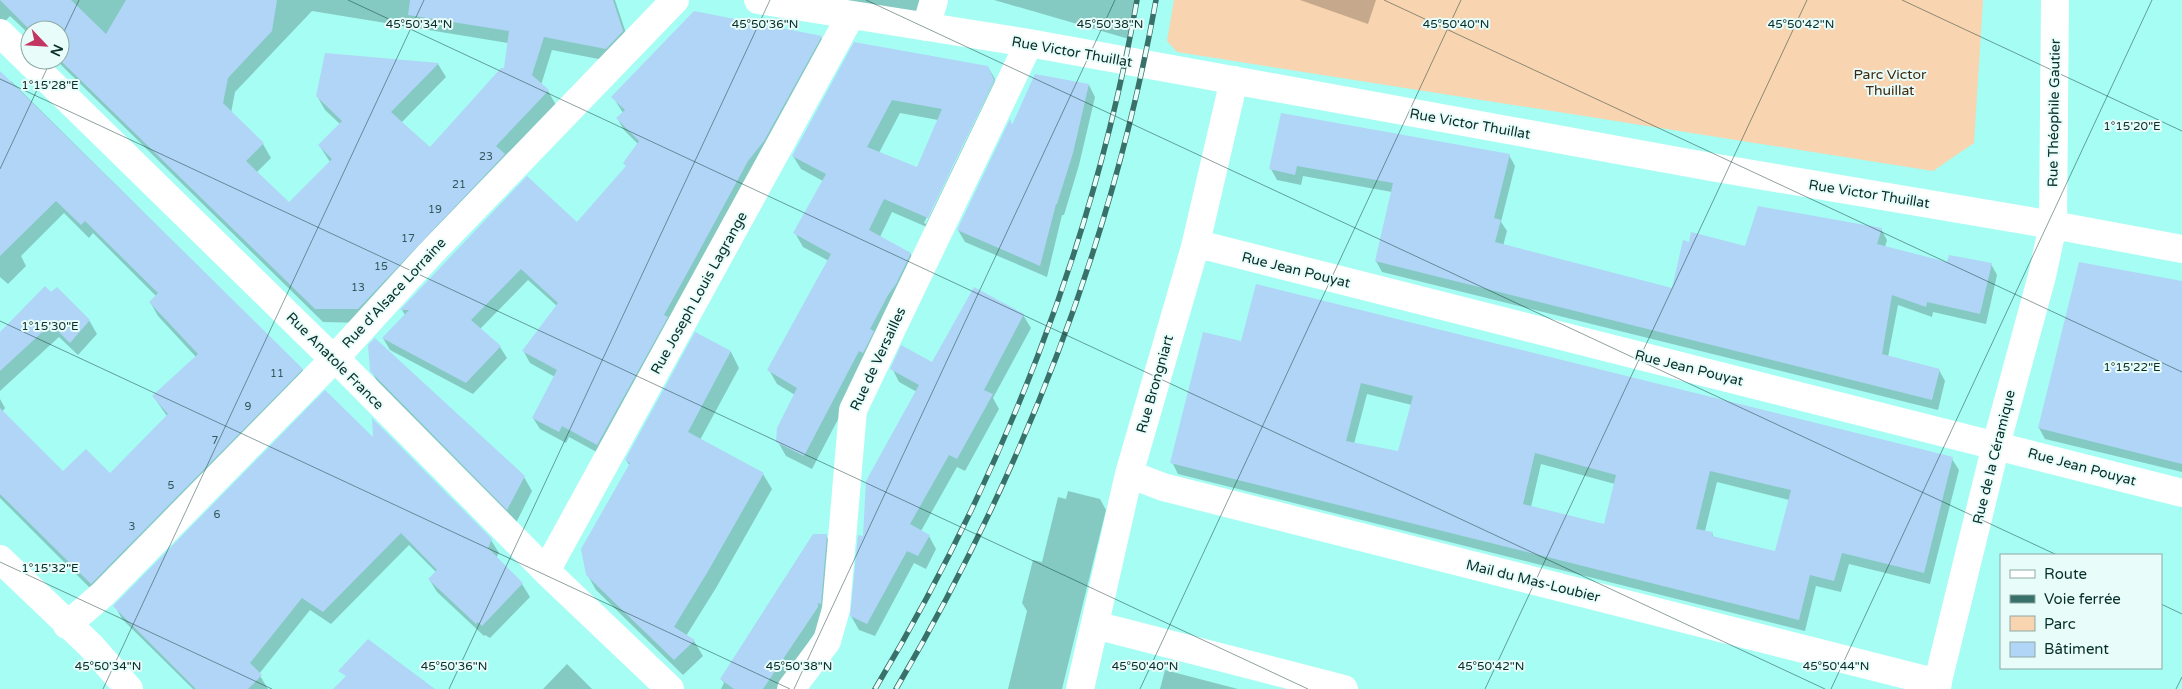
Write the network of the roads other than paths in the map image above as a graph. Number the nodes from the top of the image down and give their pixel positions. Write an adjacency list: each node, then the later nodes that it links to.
1 (675, 0): 13 (street, Rue d'Alsace Lorraine)
2 (758, 0): 5 (street, Rue Victor Thuillat)
3 (934, 0): 6 (street)
4 (2056, 0): 10 (street, Rue Théophile Gautier)
5 (851, 15): 6 (street, Rue Victor Thuillat); 18 (street, Rue Joseph Louis Lagrange)
6 (926, 27): 8 (street, Rue Victor Thuillat)
7 (0, 33): 13 (street, Rue Anatole France)
8 (1029, 43): 9 (street, Rue Victor Thuillat); 24 (street, Rue de Versailles)
9 (1234, 80): 10 (street, Rue Victor Thuillat); 11 (street, Rue Brongniart)
10 (2053, 225): 12 (street, Rue Victor Thuillat); 14 (street, Rue de la Céramique)
11 (1195, 247): 14 (street, Rue Jean Pouyat); 15 (street, Rue Brongniart)
12 (2182, 249)
13 (335, 358): 18 (street, Rue Anatole France); 19 (street, Rue d'Alsace Lorraine)
14 (1996, 445): 16 (street, Rue Jean Pouyat); 21 (street, Rue de la Céramique)
15 (1129, 474): 20 (street, Rue Brongniart); 21 (street, Mail du Mas-Loubier)
16 (2182, 493)
17 (0, 559): 19 (street)
18 (546, 571): 23 (street, Rue Anatole France)
19 (67, 625): 22 (street)
20 (1095, 625): 25 (street, Rue Brongniart); 26 (street)
21 (1937, 686)
22 (130, 689)
23 (670, 689)
24 (791, 689)
25 (1080, 689)
26 (1344, 689)

